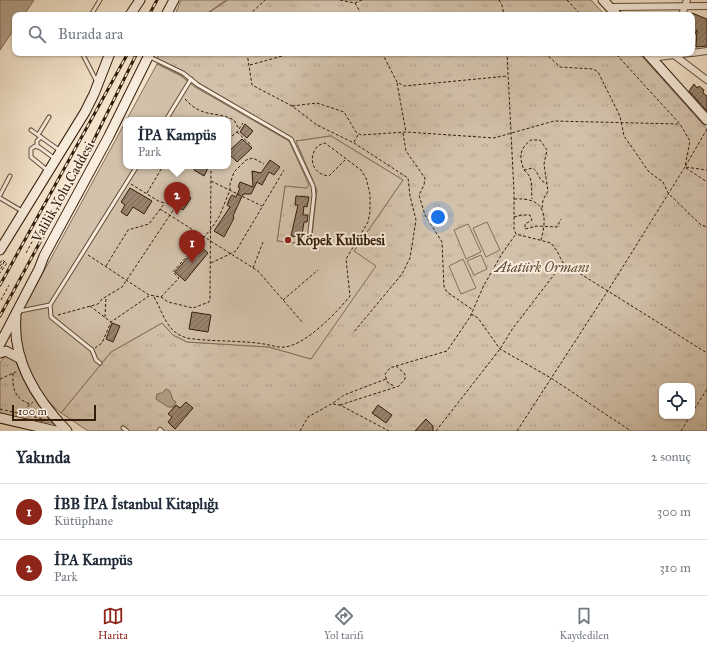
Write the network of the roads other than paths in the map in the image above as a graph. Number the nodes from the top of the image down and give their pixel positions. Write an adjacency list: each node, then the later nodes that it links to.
1 (100, 0): 9 (lane)
2 (140, 0): 10 (main road)
3 (174, 0): 11 (main road)
4 (604, 0): 7 (main road)
5 (687, 0): 8 (street)
6 (707, 6): 8 (street)
7 (611, 7): 8 (street); 12 (main road)
8 (685, 7): 13 (street)
9 (93, 12)
10 (132, 12)
11 (168, 12)
12 (615, 12)
13 (683, 12)
14 (707, 51): 15 (street)
15 (695, 52)
16 (84, 56): 24 (lane)
17 (109, 56): 24 (main road)
18 (149, 56): 40 (main road, Valilik Yolu Caddesi)
19 (151, 56): 22 (lane)
20 (649, 56): 27 (main road)
21 (675, 56): 23 (street)
22 (191, 79): 26 (lane); 37 (lane)
23 (707, 80)
24 (98, 83): 31 (main road)
25 (49, 117): 29 (lane)
26 (168, 117)
27 (707, 120)
28 (31, 130): 29 (lane)
29 (40, 136): 30 (lane); 31 (lane)
30 (37, 146): 31 (lane); 33 (lane)
31 (58, 155): 33 (main road)
32 (135, 169): 39 (lane)
33 (49, 171): 36 (main road)
34 (10, 176): 35 (lane)
35 (0, 196): 36 (lane)
36 (22, 211): 38 (main road)
37 (308, 241)
38 (0, 250)
39 (50, 305): 40 (lane); 44 (lane)
40 (17, 311): 41 (main road, Valilik Yolu Caddesi); 43 (main road)
41 (0, 344)
42 (0, 353): 43 (main road)
43 (19, 358): 46 (main road)
44 (100, 363)
45 (0, 418): 46 (main road)
46 (56, 428): 48 (main road)
47 (123, 428): 49 (lane)
48 (67, 431)
49 (127, 431)
50 (159, 431): 51 (lane)
51 (162, 431)

